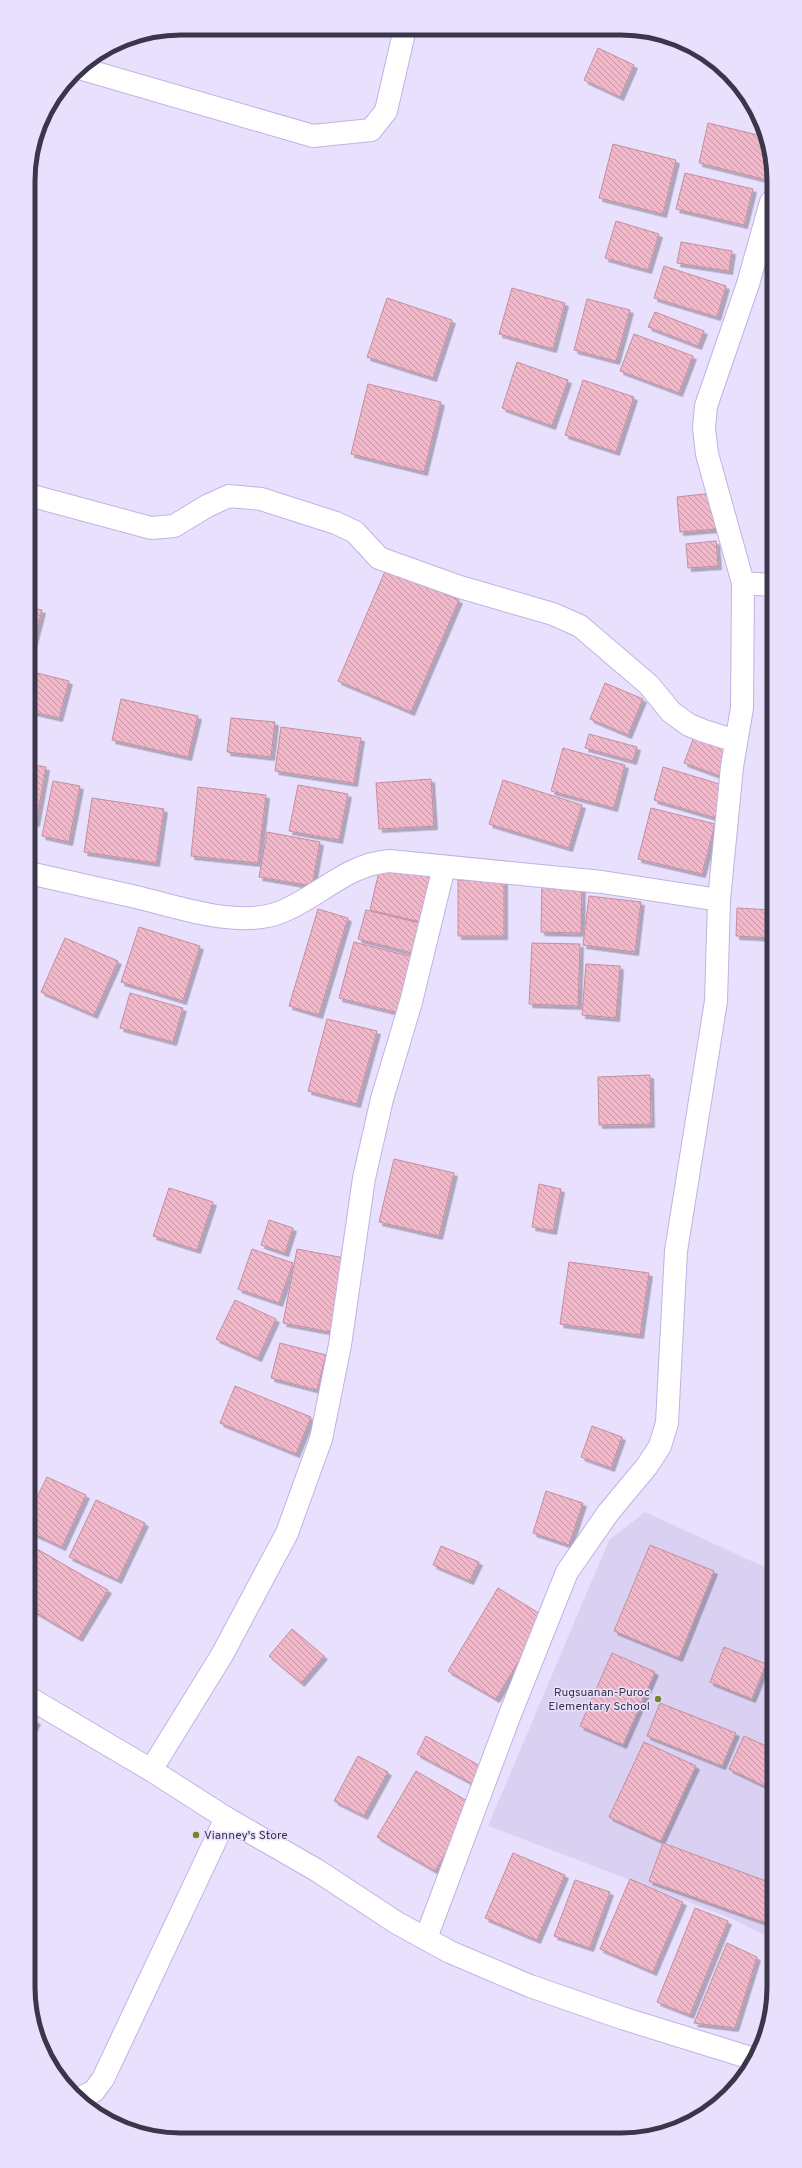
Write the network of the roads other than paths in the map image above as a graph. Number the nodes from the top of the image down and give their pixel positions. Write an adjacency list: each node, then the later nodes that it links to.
1 (404, 35): 2 (street)
2 (86, 70)
3 (767, 216): 5 (street)
4 (35, 497): 7 (street)
5 (743, 583): 6 (street); 7 (street)
6 (767, 585)
7 (736, 741): 10 (street)
8 (444, 867): 9 (street); 10 (street); 12 (street)
9 (35, 874)
10 (719, 900): 14 (street)
11 (35, 1702): 12 (street)
12 (151, 1770): 13 (street)
13 (226, 1818): 14 (street); 16 (street)
14 (426, 1938): 15 (street)
15 (749, 2057)
16 (84, 2096)

